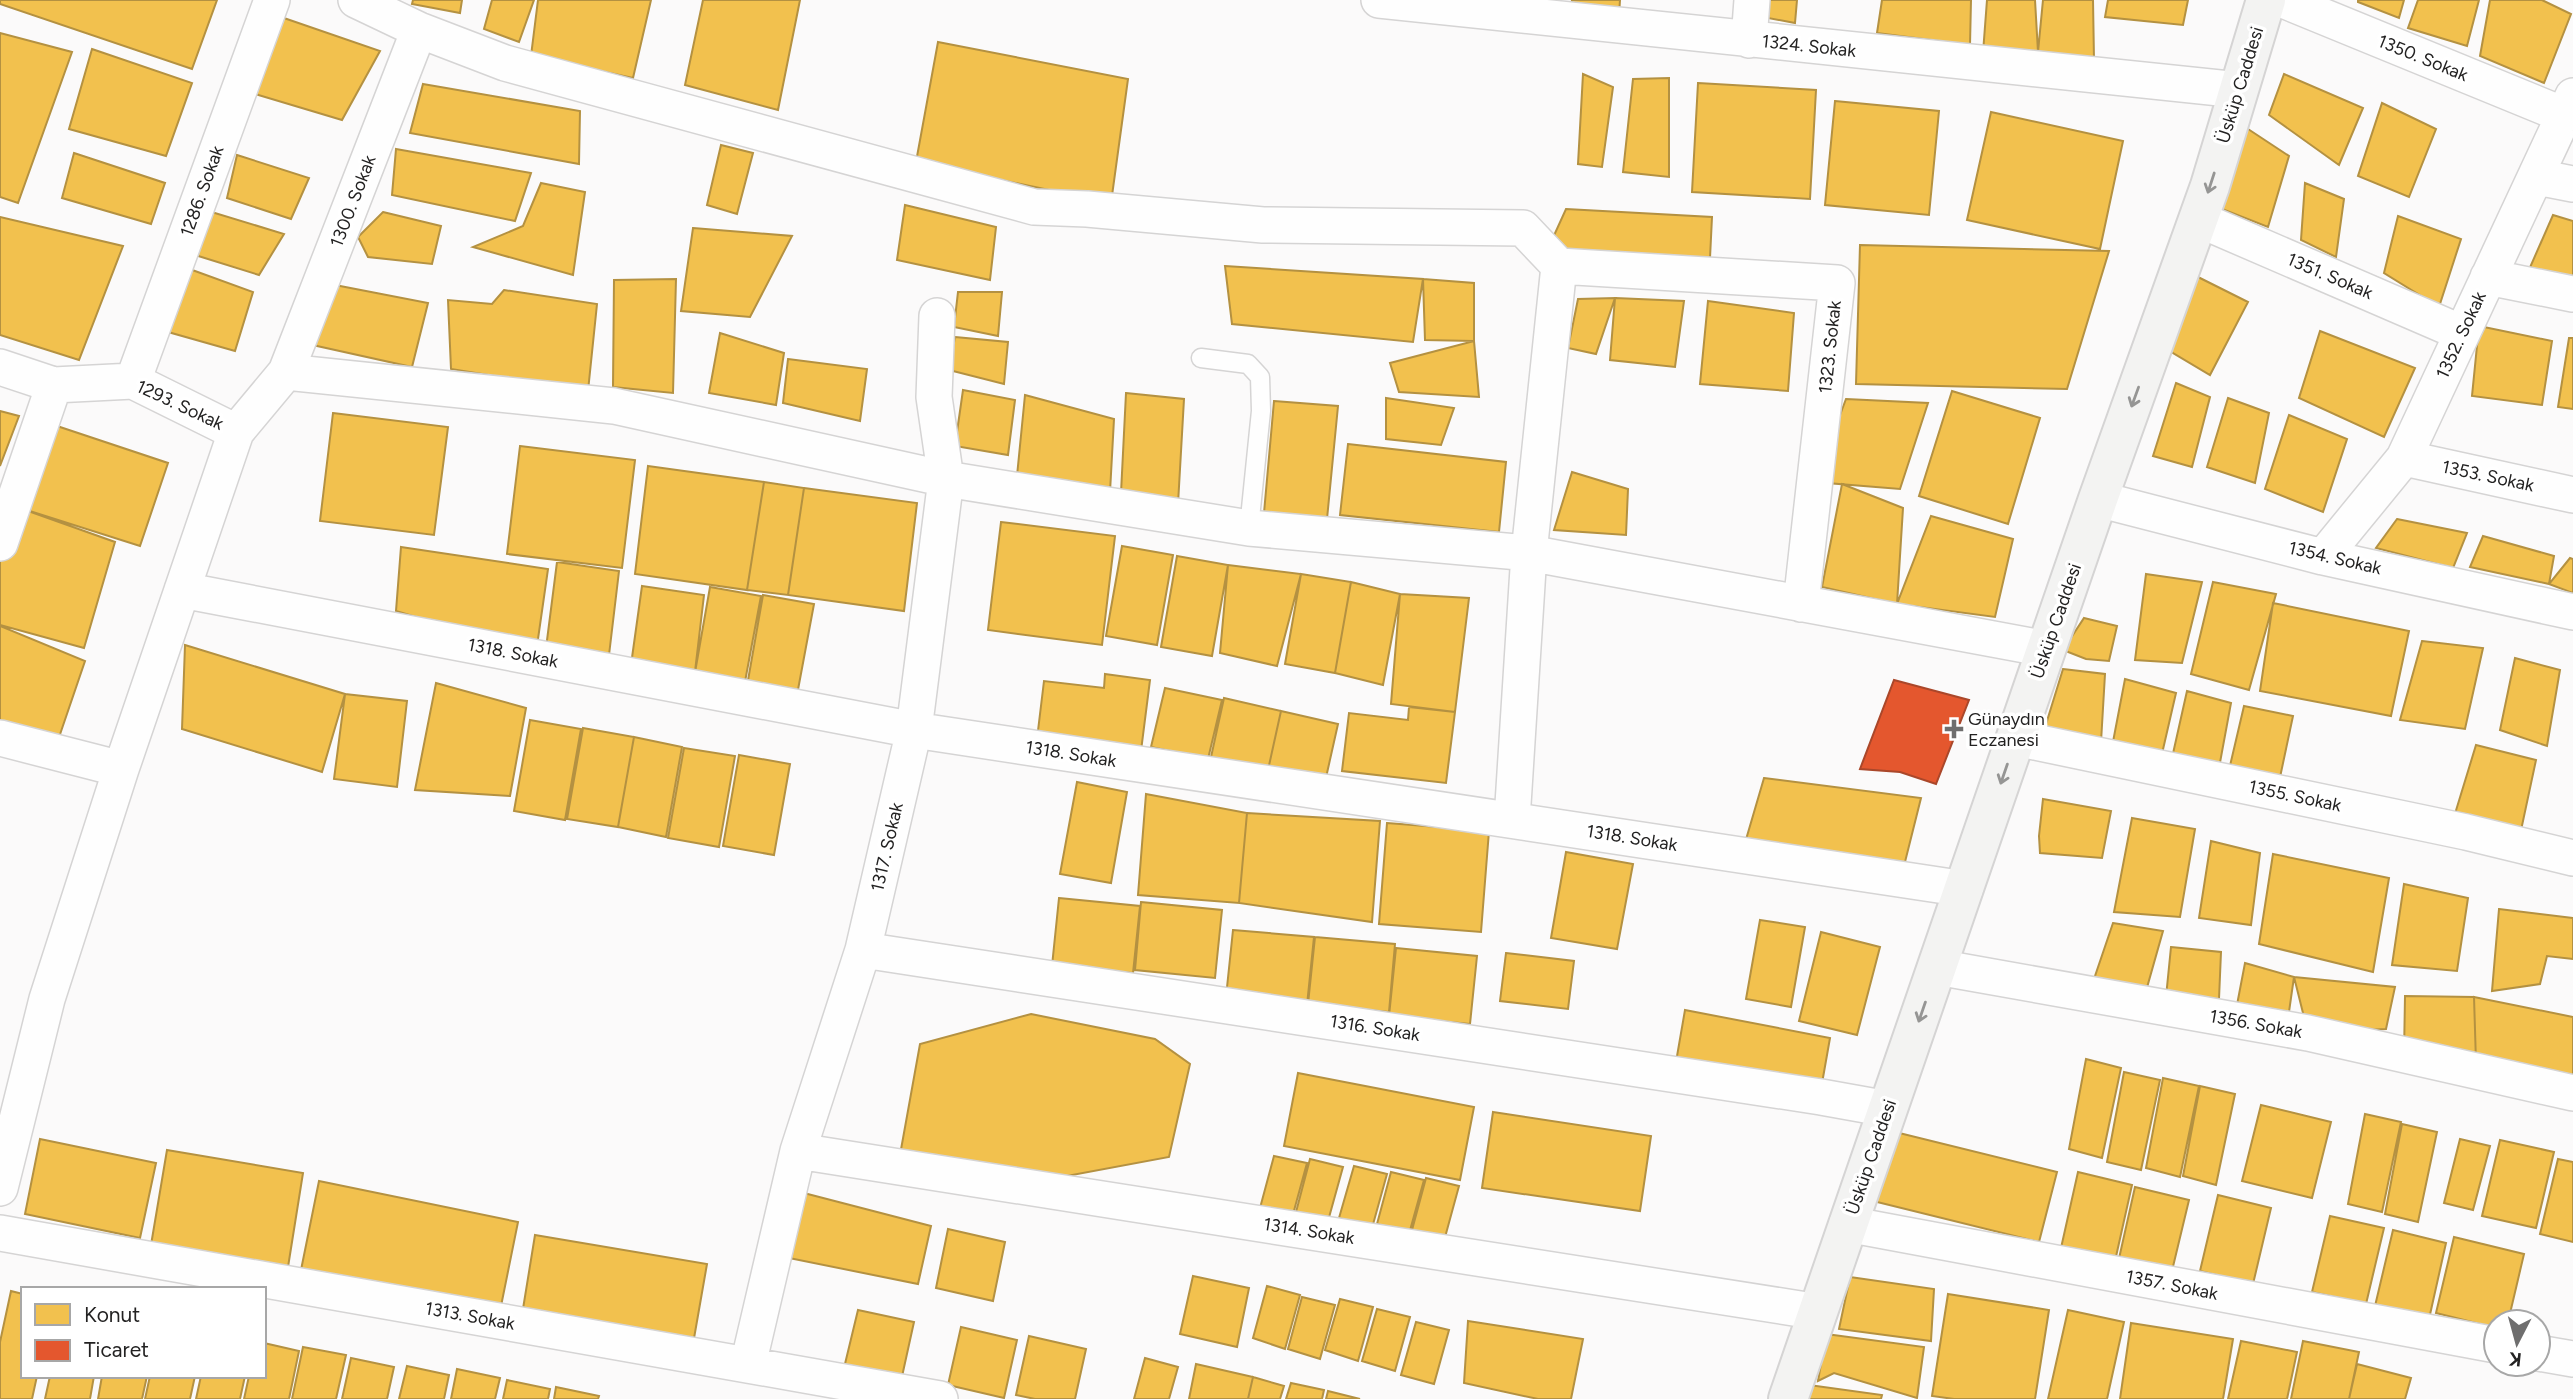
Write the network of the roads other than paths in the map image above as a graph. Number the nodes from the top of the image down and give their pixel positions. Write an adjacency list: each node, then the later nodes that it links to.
1 (272, 0): 22 (street, 1286. Sokak)
2 (356, 0): 7 (street)
3 (1379, 0): 8 (street, 1324. Sokak)
4 (1752, 0): 8 (street)
5 (2266, 0): 9 (street, Üsküp Caddesi)
6 (2283, 0): 10 (street, 1350. Sokak)
7 (419, 30): 14 (street); 21 (street, 1300. Sokak)
8 (1749, 40): 9 (street, 1324. Sokak)
9 (2239, 90): 13 (street, Üsküp Caddesi, one-way to 13)
10 (2568, 106): 11 (street, 1352. Sokak)
11 (2537, 177): 12 (street); 15 (street, 1352. Sokak)
12 (2573, 184)
13 (2198, 219): 18 (street, 1351. Sokak); 28 (street, Üsküp Caddesi, one-way to 28)
14 (1559, 266): 31 (street); 34 (street, 1323. Sokak)
15 (2488, 278): 16 (street); 18 (street, 1352. Sokak)
16 (2573, 294)
17 (937, 316): 26 (street, 1317. Sokak)
18 (2462, 333): 25 (street, 1352. Sokak)
19 (1201, 358): 29 (lane)
20 (0, 367): 23 (street, 1293. Sokak)
21 (286, 372): 24 (street, 1300. Sokak); 26 (street)
22 (133, 381): 23 (street, 1293. Sokak); 24 (street, 1293. Sokak)
23 (54, 385): 30 (street)
24 (236, 432): 33 (street)
25 (2404, 458): 27 (street, 1353. Sokak); 32 (street, 1352. Sokak)
26 (946, 479): 29 (street); 37 (street, 1317. Sokak)
27 (2573, 495)
28 (2098, 499): 32 (street, 1354. Sokak); 36 (street, Üsküp Caddesi)
29 (1249, 528): 31 (street)
30 (0, 543)
31 (1529, 553): 34 (street); 41 (street)
32 (2323, 557): 35 (street, 1354. Sokak)
33 (182, 590): 37 (street, 1318. Sokak); 40 (street)
34 (1801, 604): 36 (street)
35 (2573, 612)
36 (2047, 649): 39 (street, Üsküp Caddesi)
37 (914, 730): 41 (street, 1318. Sokak); 44 (street, 1317. Sokak)
38 (0, 738): 40 (street)
39 (2016, 738): 42 (street, 1355. Sokak); 43 (street, Üsküp Caddesi, one-way to 43)
40 (121, 769): 49 (street)
41 (1512, 820): 43 (street, 1318. Sokak)
42 (2573, 858)
43 (1965, 888): 45 (street, Üsküp Caddesi)
44 (863, 950): 47 (street, 1316. Sokak); 48 (street, 1317. Sokak)
45 (1937, 967): 46 (street, 1356. Sokak); 47 (street, Üsküp Caddesi, one-way to 47)
46 (2573, 1093)
47 (1888, 1109): 50 (street, Üsküp Caddesi)
48 (798, 1151): 52 (street, 1314. Sokak); 56 (street, 1317. Sokak)
49 (0, 1188)
50 (1847, 1224): 52 (street, Üsküp Caddesi); 53 (street, 1357. Sokak)
51 (0, 1233): 56 (street, 1313. Sokak)
52 (1819, 1312): 58 (street, Üsküp Caddesi)
53 (2482, 1342)
54 (2552, 1355): 55 (street)
55 (2573, 1359)
56 (748, 1365): 57 (street, 1313. Sokak)
57 (940, 1399)
58 (1788, 1399)

